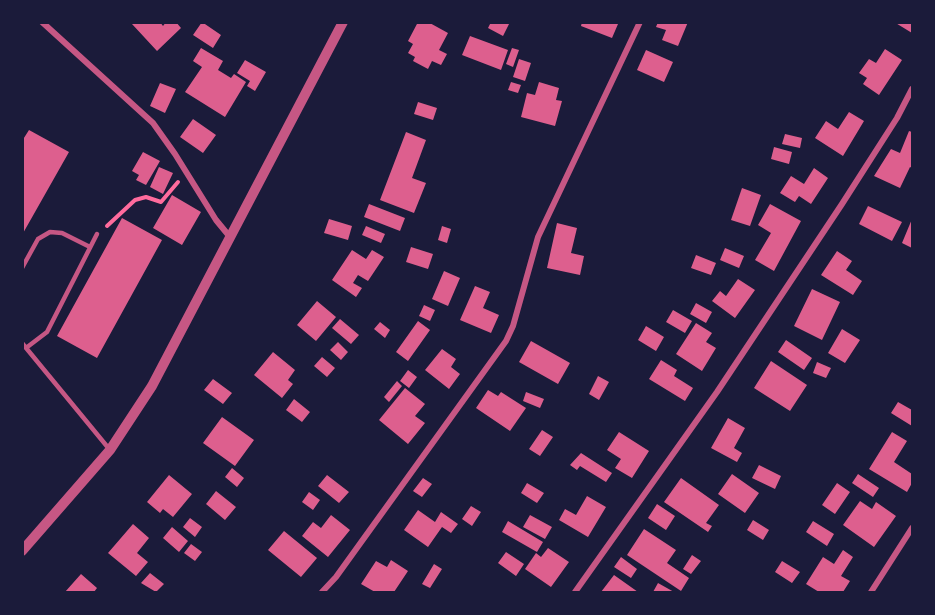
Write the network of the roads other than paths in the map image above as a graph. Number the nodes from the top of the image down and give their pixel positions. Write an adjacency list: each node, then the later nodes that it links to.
1 (42, 22): 6 (street)
2 (342, 22): 6 (street)
3 (640, 22): 13 (street)
4 (912, 89): 14 (street)
5 (96, 234): 7 (lane)
6 (231, 237): 10 (street)
7 (90, 247): 8 (lane); 9 (lane)
8 (22, 268)
9 (24, 345): 10 (lane)
10 (110, 450): 12 (street)
11 (912, 528): 15 (street)
12 (22, 551)
13 (322, 592)
14 (575, 592)
15 (871, 592)

